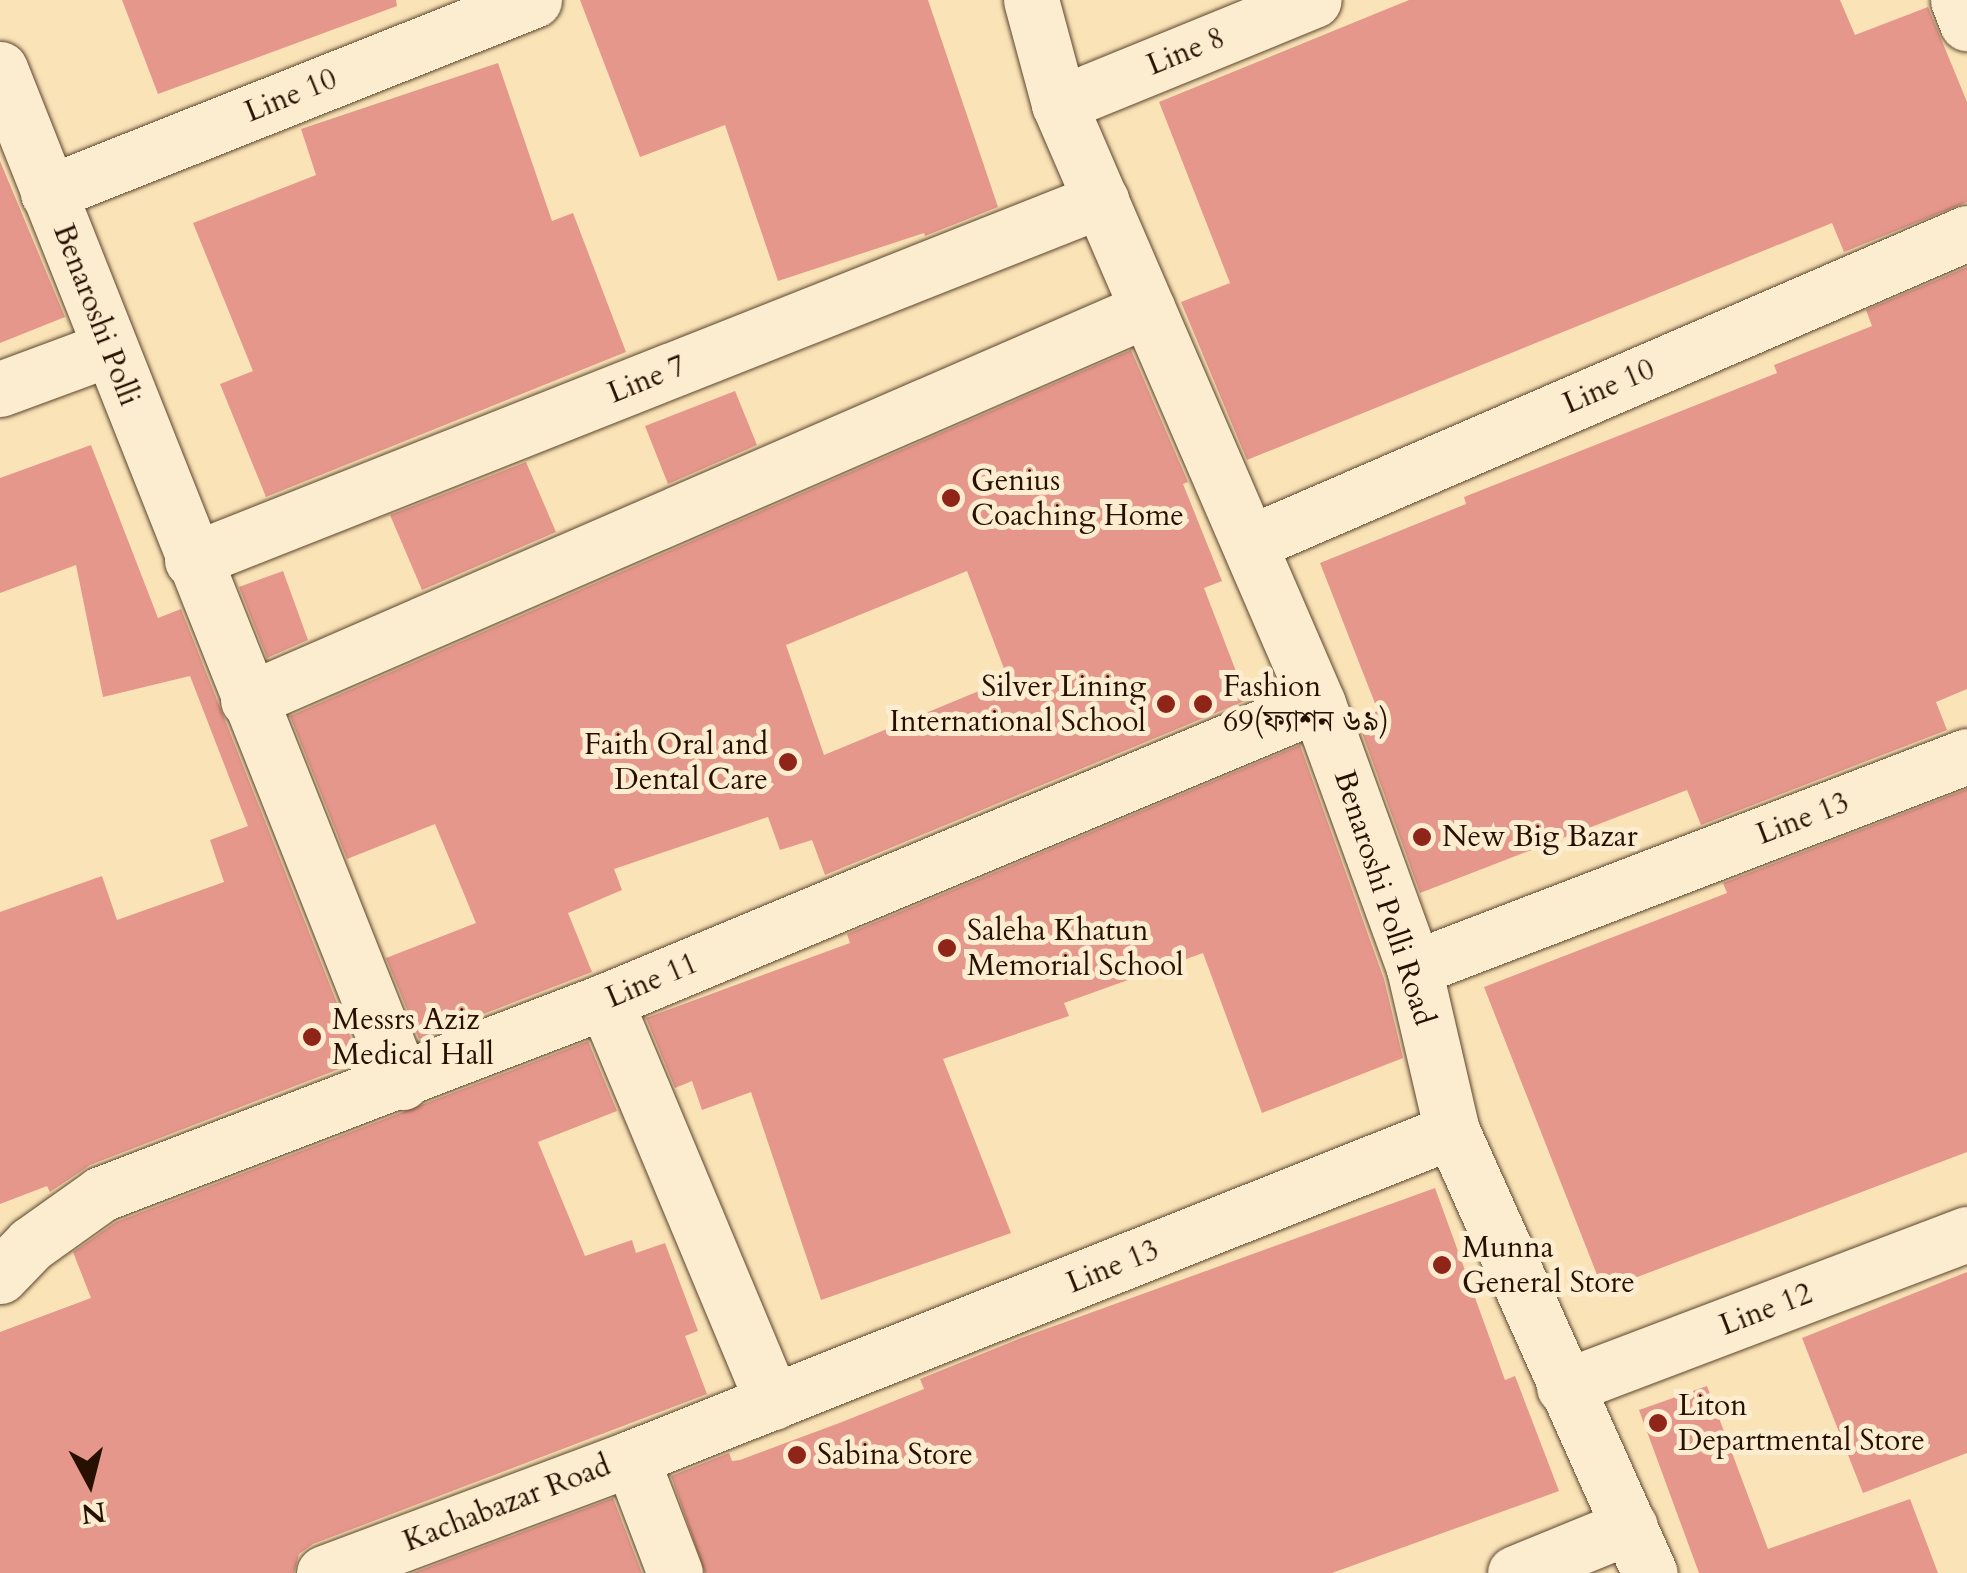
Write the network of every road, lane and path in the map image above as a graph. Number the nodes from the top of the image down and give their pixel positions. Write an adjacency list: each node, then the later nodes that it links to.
1 (534, 0): 8 (street, Line 10)
2 (1030, 0): 7 (street, Benaroshi Polli Road)
3 (1314, 0): 7 (street, Line 8)
4 (1958, 0): 5 (street)
5 (1967, 23)
6 (0, 69): 8 (street, Benaroshi Polli)
7 (1060, 104): 9 (street, Benaroshi Polli Road)
8 (48, 192): 12 (street, Benaroshi Polli)
9 (1101, 200): 11 (street, Benaroshi Polli Road); 15 (street, Line 7)
10 (1967, 233): 14 (street, Line 10)
11 (1148, 310): 14 (street, Benaroshi Polli Road); 16 (street)
12 (108, 348): 13 (street); 15 (street, Benaroshi Polli)
13 (0, 389)
14 (1252, 542): 17 (street, Benaroshi Polli Road)
15 (192, 560): 16 (street, Benaroshi Polli)
16 (248, 700): 21 (street, Benaroshi Polli)
17 (1318, 704): 19 (street, Benaroshi Polli Road); 20 (street, Line 11)
18 (1967, 756): 19 (street, Line 13)
19 (1414, 968): 22 (street, Benaroshi Polli Road)
20 (605, 1001): 21 (street, Line 11); 26 (street)
21 (402, 1082): 24 (street, Line 11)
22 (1452, 1132): 25 (street, Benaroshi Polli Road); 26 (street, Line 13)
23 (1967, 1234): 25 (street, Line 12)
24 (0, 1276)
25 (1564, 1387): 28 (street, Benaroshi Polli Road)
26 (773, 1402): 27 (street, Line 13)
27 (631, 1458): 29 (street, Kachabazar Road); 30 (street, Kachabazar Road)
28 (1640, 1550): 31 (street)
29 (324, 1573)
30 (676, 1573)
31 (1515, 1573)

